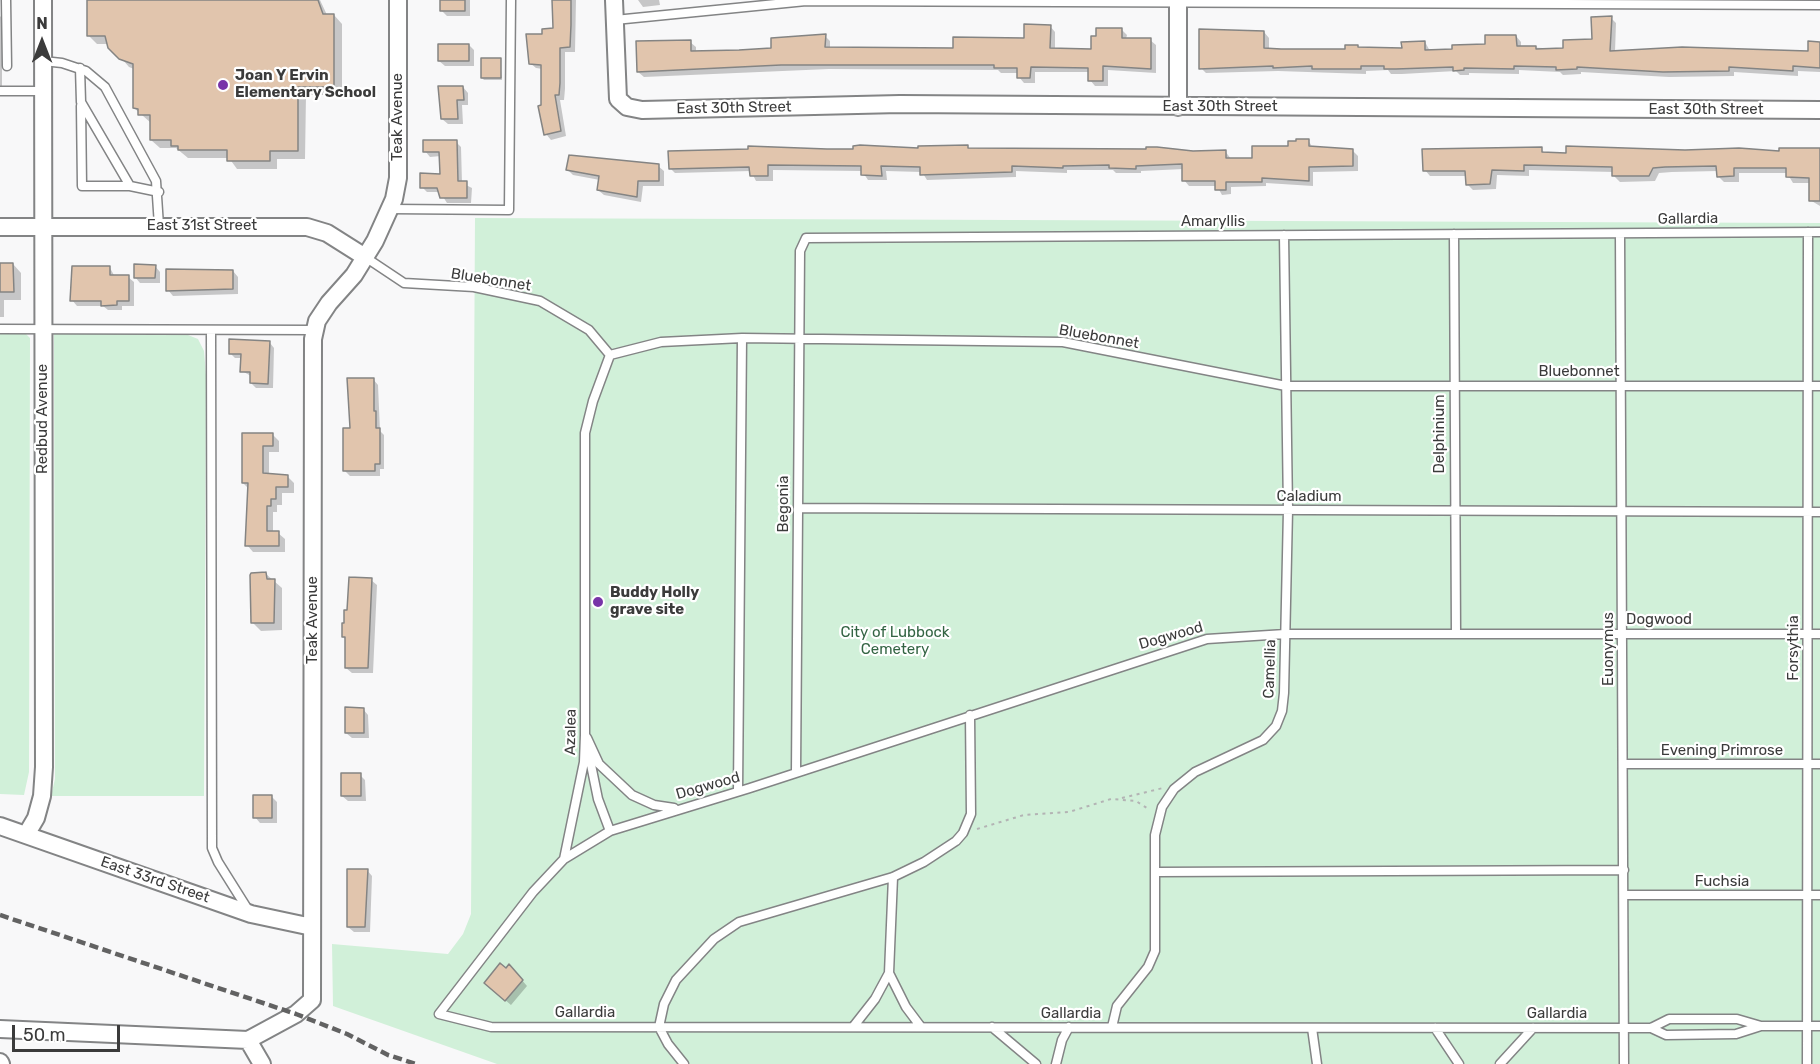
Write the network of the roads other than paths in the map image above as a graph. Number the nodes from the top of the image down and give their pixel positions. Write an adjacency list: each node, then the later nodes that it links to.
1 (6, 0): 10 (lane)
2 (43, 0): 9 (street, Redbud Avenue)
3 (398, 0): 19 (street, Teak Avenue)
4 (511, 0): 19 (lane)
5 (614, 0): 8 (street)
6 (1178, 2): 7 (lane); 8 (lane); 15 (street)
7 (1820, 5)
8 (615, 20): 15 (street, East 30th Street)
9 (43, 61): 11 (lane); 13 (street, Redbud Avenue)
10 (7, 66)
11 (80, 68): 14 (lane); 18 (lane)
12 (0, 91): 13 (lane)
13 (43, 91): 22 (street, Redbud Avenue)
14 (81, 102): 17 (lane); 17 (lane)
15 (1178, 107): 16 (street, East 30th Street)
16 (1820, 110)
17 (130, 186): 18 (lane)
18 (159, 192): 20 (lane)
19 (391, 209): 29 (street, Teak Avenue)
20 (159, 226): 22 (street, East 31st Street); 29 (street, East 31st Street)
21 (0, 227): 22 (street, East 31st Street)
22 (42, 227): 31 (street, Redbud Avenue)
23 (1808, 232): 24 (lane); 26 (lane, Gallardia); 40 (lane, Forsythia)
24 (1820, 232)
25 (1454, 234): 26 (lane, Amaryllis); 27 (lane, Amaryllis); 38 (lane, Delphinium)
26 (1620, 234): 39 (lane, Euonymus)
27 (1284, 235): 28 (lane, Amaryllis); 37 (lane, Camellia)
28 (806, 238): 35 (lane, Begonia)
29 (365, 257): 33 (street, Teak Avenue); 36 (lane, Bluebonnet)
30 (0, 328): 31 (lane)
31 (43, 329): 32 (lane); 63 (street, Redbud Avenue)
32 (211, 330): 33 (lane); 71 (lane)
33 (315, 330): 72 (street, Teak Avenue)
34 (742, 338): 35 (lane, Bluebonnet); 36 (lane, Bluebonnet); 59 (lane)
35 (799, 338): 37 (lane, Bluebonnet); 42 (lane, Begonia)
36 (610, 355): 54 (lane, Azalea)
37 (1286, 386): 38 (lane, Bluebonnet); 43 (lane, Camellia)
38 (1454, 386): 39 (lane, Bluebonnet); 44 (lane, Delphinium)
39 (1621, 386): 40 (lane, Bluebonnet); 45 (lane, Euonymus)
40 (1808, 386): 41 (lane, Bluebonnet); 46 (lane, Forsythia)
41 (1820, 386)
42 (798, 508): 43 (lane, Caladium); 58 (lane, Begonia)
43 (1288, 510): 44 (lane, Caladium); 48 (lane, Camellia)
44 (1453, 511): 45 (lane, Caladium); 49 (lane, Delphinium)
45 (1622, 512): 46 (lane, Caladium); 50 (lane, Euonymus)
46 (1808, 512): 47 (lane, Caladium); 51 (lane, Forsythia)
47 (1820, 512)
48 (1285, 634): 49 (lane, Dogwood); 53 (lane, Dogwood); 66 (lane, Camellia)
49 (1456, 634): 50 (lane, Dogwood)
50 (1623, 634): 51 (lane, Dogwood); 55 (lane, Euonymus)
51 (1808, 634): 52 (lane, Dogwood); 56 (lane, Forsythia)
52 (1820, 634)
53 (970, 715): 58 (lane, Dogwood); 67 (lane)
54 (585, 735): 60 (lane); 62 (lane); 64 (lane, Azalea)
55 (1623, 764): 56 (lane, Evening Primrose); 65 (lane, Euonymus)
56 (1807, 764): 57 (lane, Evening Primrose); 69 (lane, Forsythia)
57 (1820, 764)
58 (796, 772): 59 (lane, Dogwood)
59 (738, 791): 60 (lane, Dogwood)
60 (678, 809): 62 (lane, Dogwood)
61 (0, 826): 63 (street, East 33rd Street)
62 (610, 831): 64 (lane, Dogwood)
63 (26, 835): 71 (street, East 33rd Street)
64 (564, 859): 77 (lane, Gallardia)
65 (1623, 870): 66 (lane); 68 (lane, Euonymus)
66 (1157, 872): 82 (lane, Camellia)
67 (893, 877): 73 (lane); 77 (lane)
68 (1624, 895): 69 (lane, Fuchsia); 86 (lane, Euonymus)
69 (1807, 895): 70 (lane, Fuchsia); 75 (lane, Forsythia)
70 (1820, 895)
71 (251, 914): 72 (street, East 33rd Street)
72 (312, 927): 89 (street, Teak Avenue)
73 (889, 974): 78 (lane); 79 (lane)
74 (1761, 1026): 75 (lane, Gallardia); 87 (lane, Gallardia); 87 (lane, Gallardia)
75 (1807, 1026): 76 (lane, Gallardia); 98 (lane, Forsythia)
76 (1820, 1026)
77 (659, 1027): 78 (lane, Gallardia); 91 (lane)
78 (853, 1027): 79 (lane, Gallardia)
79 (921, 1027): 80 (lane, Gallardia)
80 (992, 1027): 81 (lane, Gallardia); 92 (lane)
81 (1069, 1027): 82 (lane, Gallardia); 93 (lane)
82 (1112, 1027): 83 (lane, Gallardia)
83 (1312, 1028): 84 (lane, Gallardia); 94 (lane)
84 (1435, 1028): 85 (lane, Gallardia); 95 (lane)
85 (1533, 1028): 86 (lane, Gallardia); 96 (lane)
86 (1624, 1028): 87 (lane, Gallardia); 97 (lane, Euonymus)
87 (1651, 1028)
88 (0, 1029): 89 (street)
89 (248, 1040): 90 (street)
90 (262, 1064)
91 (684, 1064)
92 (1036, 1064)
93 (1056, 1064)
94 (1317, 1064)
95 (1459, 1064)
96 (1500, 1064)
97 (1624, 1064)
98 (1807, 1064)

